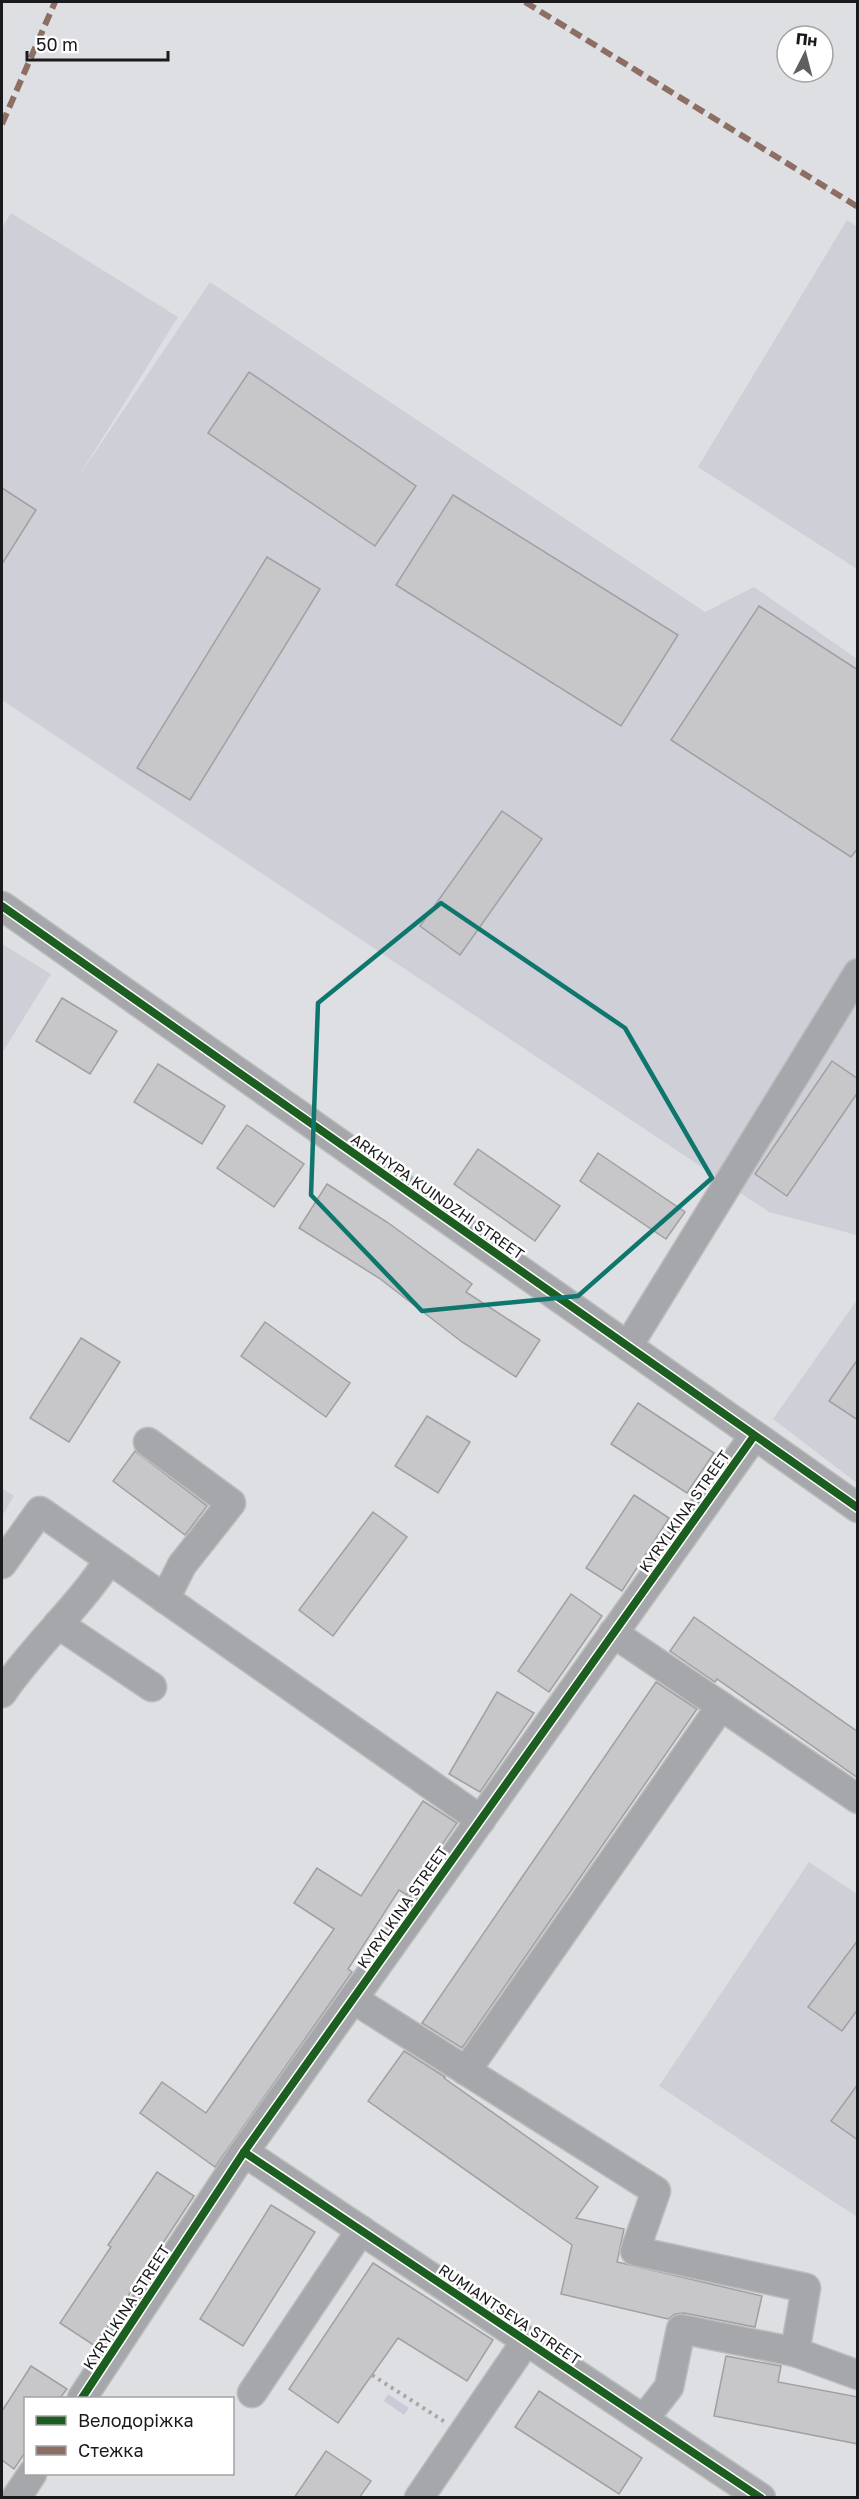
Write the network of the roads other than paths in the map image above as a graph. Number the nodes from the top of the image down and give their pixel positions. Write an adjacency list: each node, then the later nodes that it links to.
1 (2, 906): 3 (street, ARKHYPA KUINDZHI STREET)
2 (856, 979): 3 (street)
3 (628, 1346): 4 (street, ARKHYPA KUINDZHI STREET)
4 (754, 1436): 6 (street, ARKHYPA KUINDZHI STREET); 11 (street, KYRYLKINA STREET)
5 (148, 1442): 9 (street)
6 (858, 1508)
7 (109, 1560): 8 (street); 9 (street); 10 (street)
8 (2, 1564)
9 (165, 1599): 16 (street)
10 (58, 1624): 12 (street); 13 (street)
11 (613, 1633): 14 (street); 16 (street, KYRYLKINA STREET)
12 (153, 1687)
13 (2, 1693)
14 (721, 1706): 15 (street); 18 (street)
15 (858, 1799)
16 (481, 1820): 17 (street, KYRYLKINA STREET)
17 (353, 1999): 18 (street); 19 (street, KYRYLKINA STREET)
18 (466, 2071): 22 (street)
19 (244, 2152): 20 (street, RUMIANTSEVA STREET); 25 (street, KYRYLKINA STREET)
20 (361, 2230): 21 (street, RUMIANTSEVA STREET); 24 (street)
21 (526, 2341): 26 (street, RUMIANTSEVA STREET); 29 (street)
22 (795, 2352): 23 (street); 26 (street)
23 (858, 2375)
24 (252, 2393)
25 (83, 2397)
26 (644, 2419): 30 (street, RUMIANTSEVA STREET)
27 (31, 2475): 28 (street)
28 (16, 2498)
29 (419, 2498)
30 (761, 2498)

